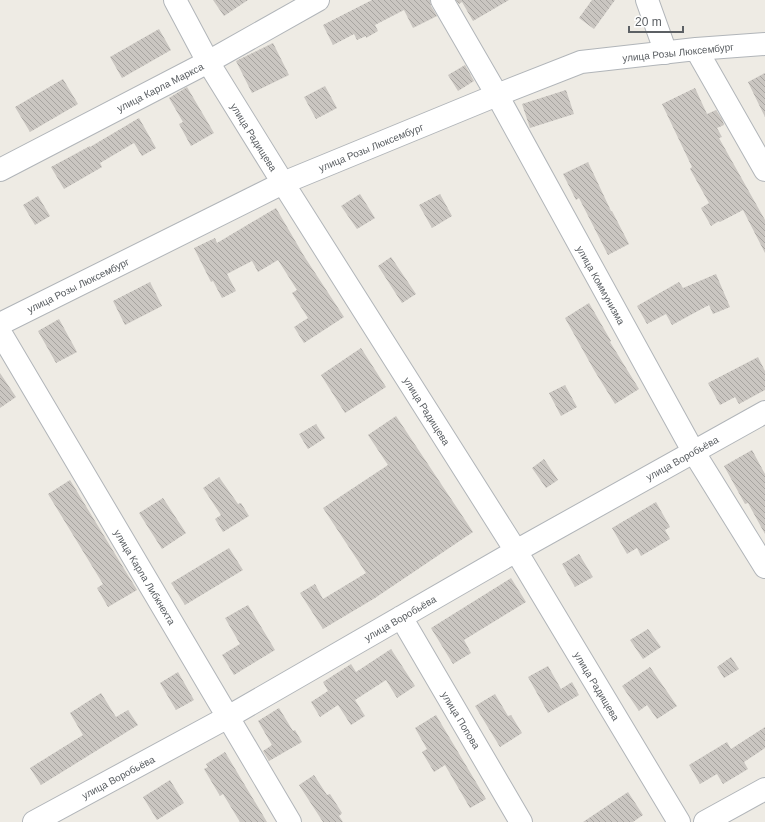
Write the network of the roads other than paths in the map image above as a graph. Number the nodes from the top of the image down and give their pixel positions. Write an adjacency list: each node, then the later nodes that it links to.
1 (175, 0): 8 (street, улица Радищева)
2 (318, 0): 8 (street, улица Карла Маркса)
3 (442, 0): 9 (street, улица Коммунизма)
4 (647, 0): 7 (street)
5 (765, 44): 6 (street, улица Розы Люксембург)
6 (696, 49): 7 (street, улица Розы Люксембург); 11 (street)
7 (666, 53): 9 (street, улица Розы Люксембург)
8 (208, 62): 10 (street, улица Карла Маркса); 12 (street, улица Радищева)
9 (497, 95): 12 (street, улица Розы Люксембург); 16 (street, улица Коммунизма)
10 (0, 170)
11 (765, 170)
12 (283, 183): 13 (street, улица Розы Люксембург); 17 (street, улица Радищева)
13 (0, 324)
14 (0, 332): 20 (street, улица Карла Либкнехта)
15 (765, 412): 16 (street, улица Воробьёва)
16 (693, 452): 17 (street, улица Воробьёва); 18 (street, улица Коммунизма)
17 (516, 551): 19 (street, улица Воробьёва); 25 (street, улица Радищева)
18 (765, 567)
19 (400, 618): 20 (street, улица Воробьёва); 24 (street, улица Попова)
20 (228, 718): 22 (street, улица Воробьёва); 23 (street, улица Карла Либкнехта)
21 (765, 789): 26 (street)
22 (34, 822)
23 (290, 822)
24 (521, 822)
25 (679, 822)
26 (705, 822)

